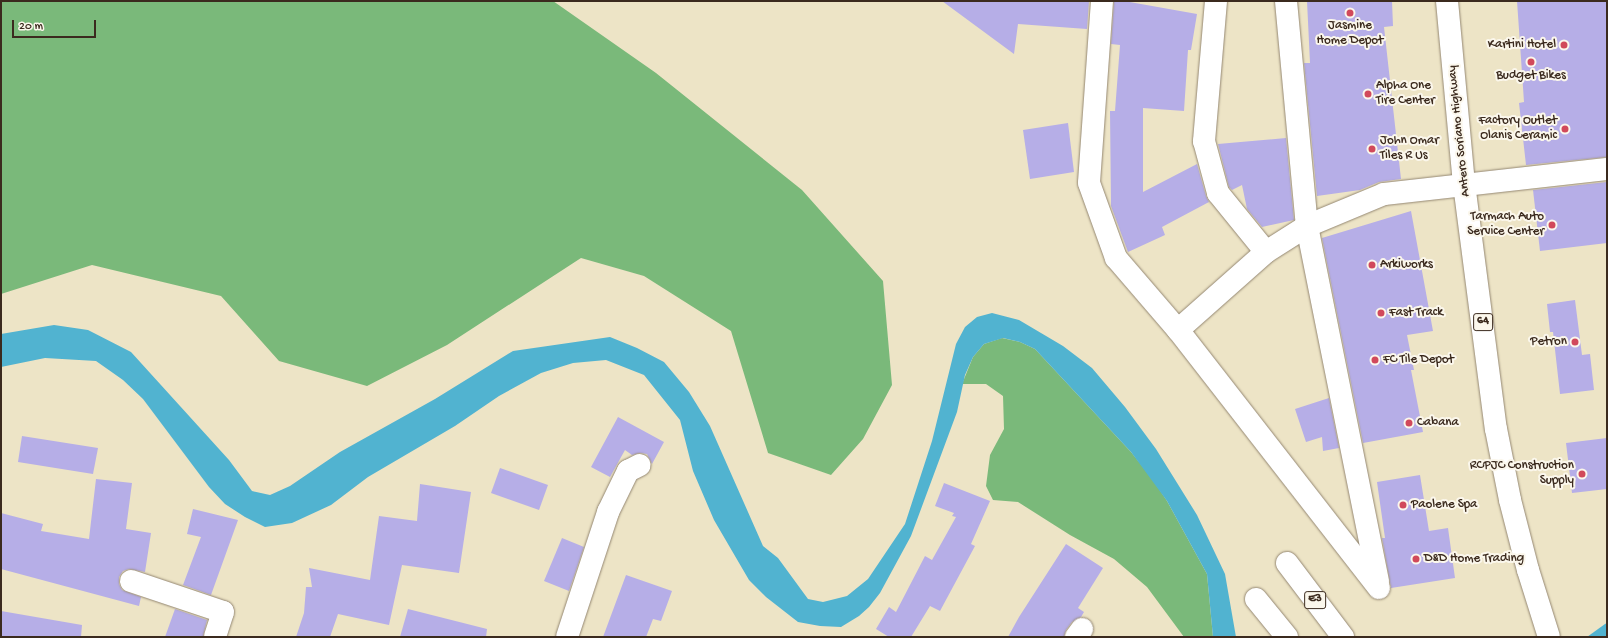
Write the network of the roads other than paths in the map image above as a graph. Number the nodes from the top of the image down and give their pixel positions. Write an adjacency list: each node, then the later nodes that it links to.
1 (1102, 1): 9 (main road)
2 (1216, 1): 8 (main road)
3 (1286, 1): 7 (main road)
4 (1447, 1): 6 (main road, Antero Soriano Highway / 64)
5 (1607, 169): 6 (main road)
6 (1464, 184): 7 (main road); 18 (main road, Antero Soriano Highway / 64)
7 (1307, 226): 8 (main road); 9 (main road)
8 (1266, 252): 9 (main road)
9 (1178, 330)
10 (640, 465): 15 (main road)
11 (1287, 563): 17 (main road, E3)
12 (131, 581): 14 (main road)
13 (1256, 599): 16 (main road)
14 (215, 637)
15 (567, 637)
16 (1287, 637)
17 (1343, 637)
18 (1549, 637)

